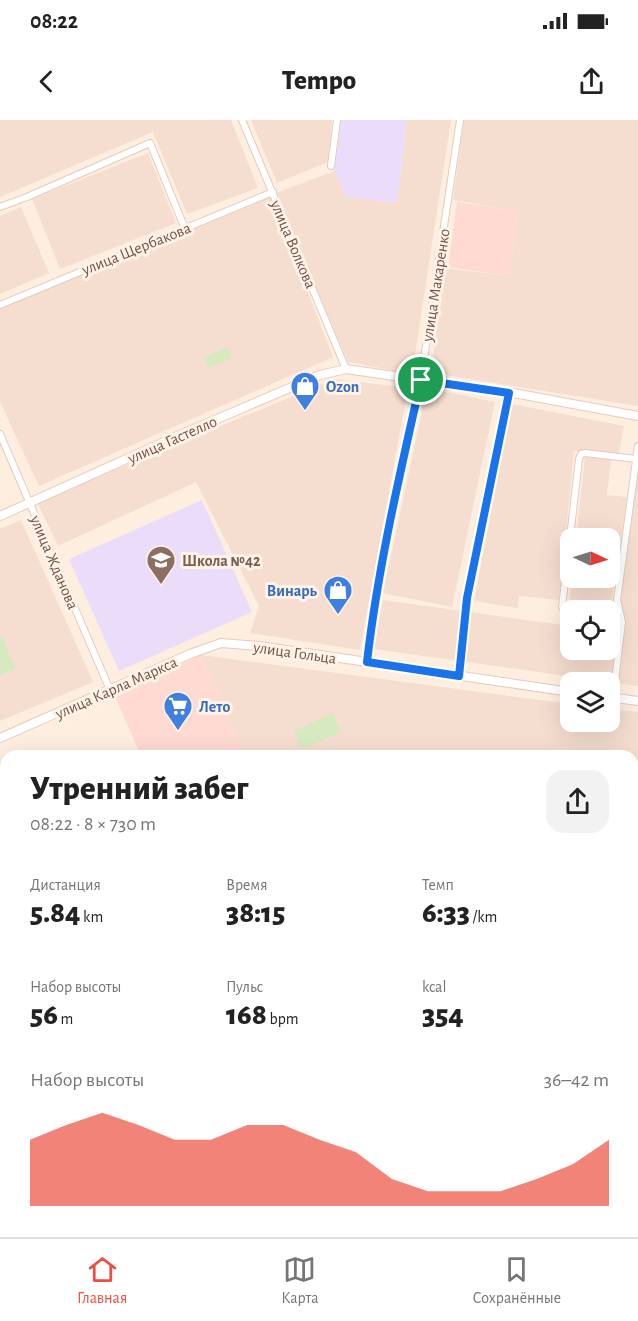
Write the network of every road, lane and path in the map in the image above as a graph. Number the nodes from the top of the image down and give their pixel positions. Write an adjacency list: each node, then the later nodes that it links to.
1 (242, 120): 5 (street, улица Волкова)
2 (337, 120): 4 (street)
3 (460, 120): 10 (street, улица Макаренко)
4 (331, 166)
5 (273, 192): 7 (street, улица Щербакова); 9 (street, улица Волкова)
6 (0, 207): 7 (street)
7 (185, 229): 8 (street, улица Щербакова)
8 (0, 304)
9 (346, 369): 10 (street); 16 (street, улица Гастелло)
10 (421, 380): 11 (street); 21 (street, улица Макаренко)
11 (509, 393): 12 (street); 23 (street)
12 (638, 416)
13 (0, 434): 16 (street, улица Жданова)
14 (638, 446): 15 (street)
15 (636, 459): 18 (street); 19 (street)
16 (29, 503): 17 (street, улица Гастелло); 24 (street, улица Жданова)
17 (0, 516)
18 (563, 600)
19 (622, 622): 22 (street)
20 (233, 644): 21 (street, улица Гольца); 24 (street, улица Карла Маркса)
21 (367, 662): 23 (street, улица Гольца)
22 (615, 672)
23 (459, 676): 25 (street, улица Гольца)
24 (110, 690): 28 (street, улица Карла Маркса)
25 (560, 691)
26 (620, 699): 27 (street)
27 (638, 701)
28 (0, 738)

